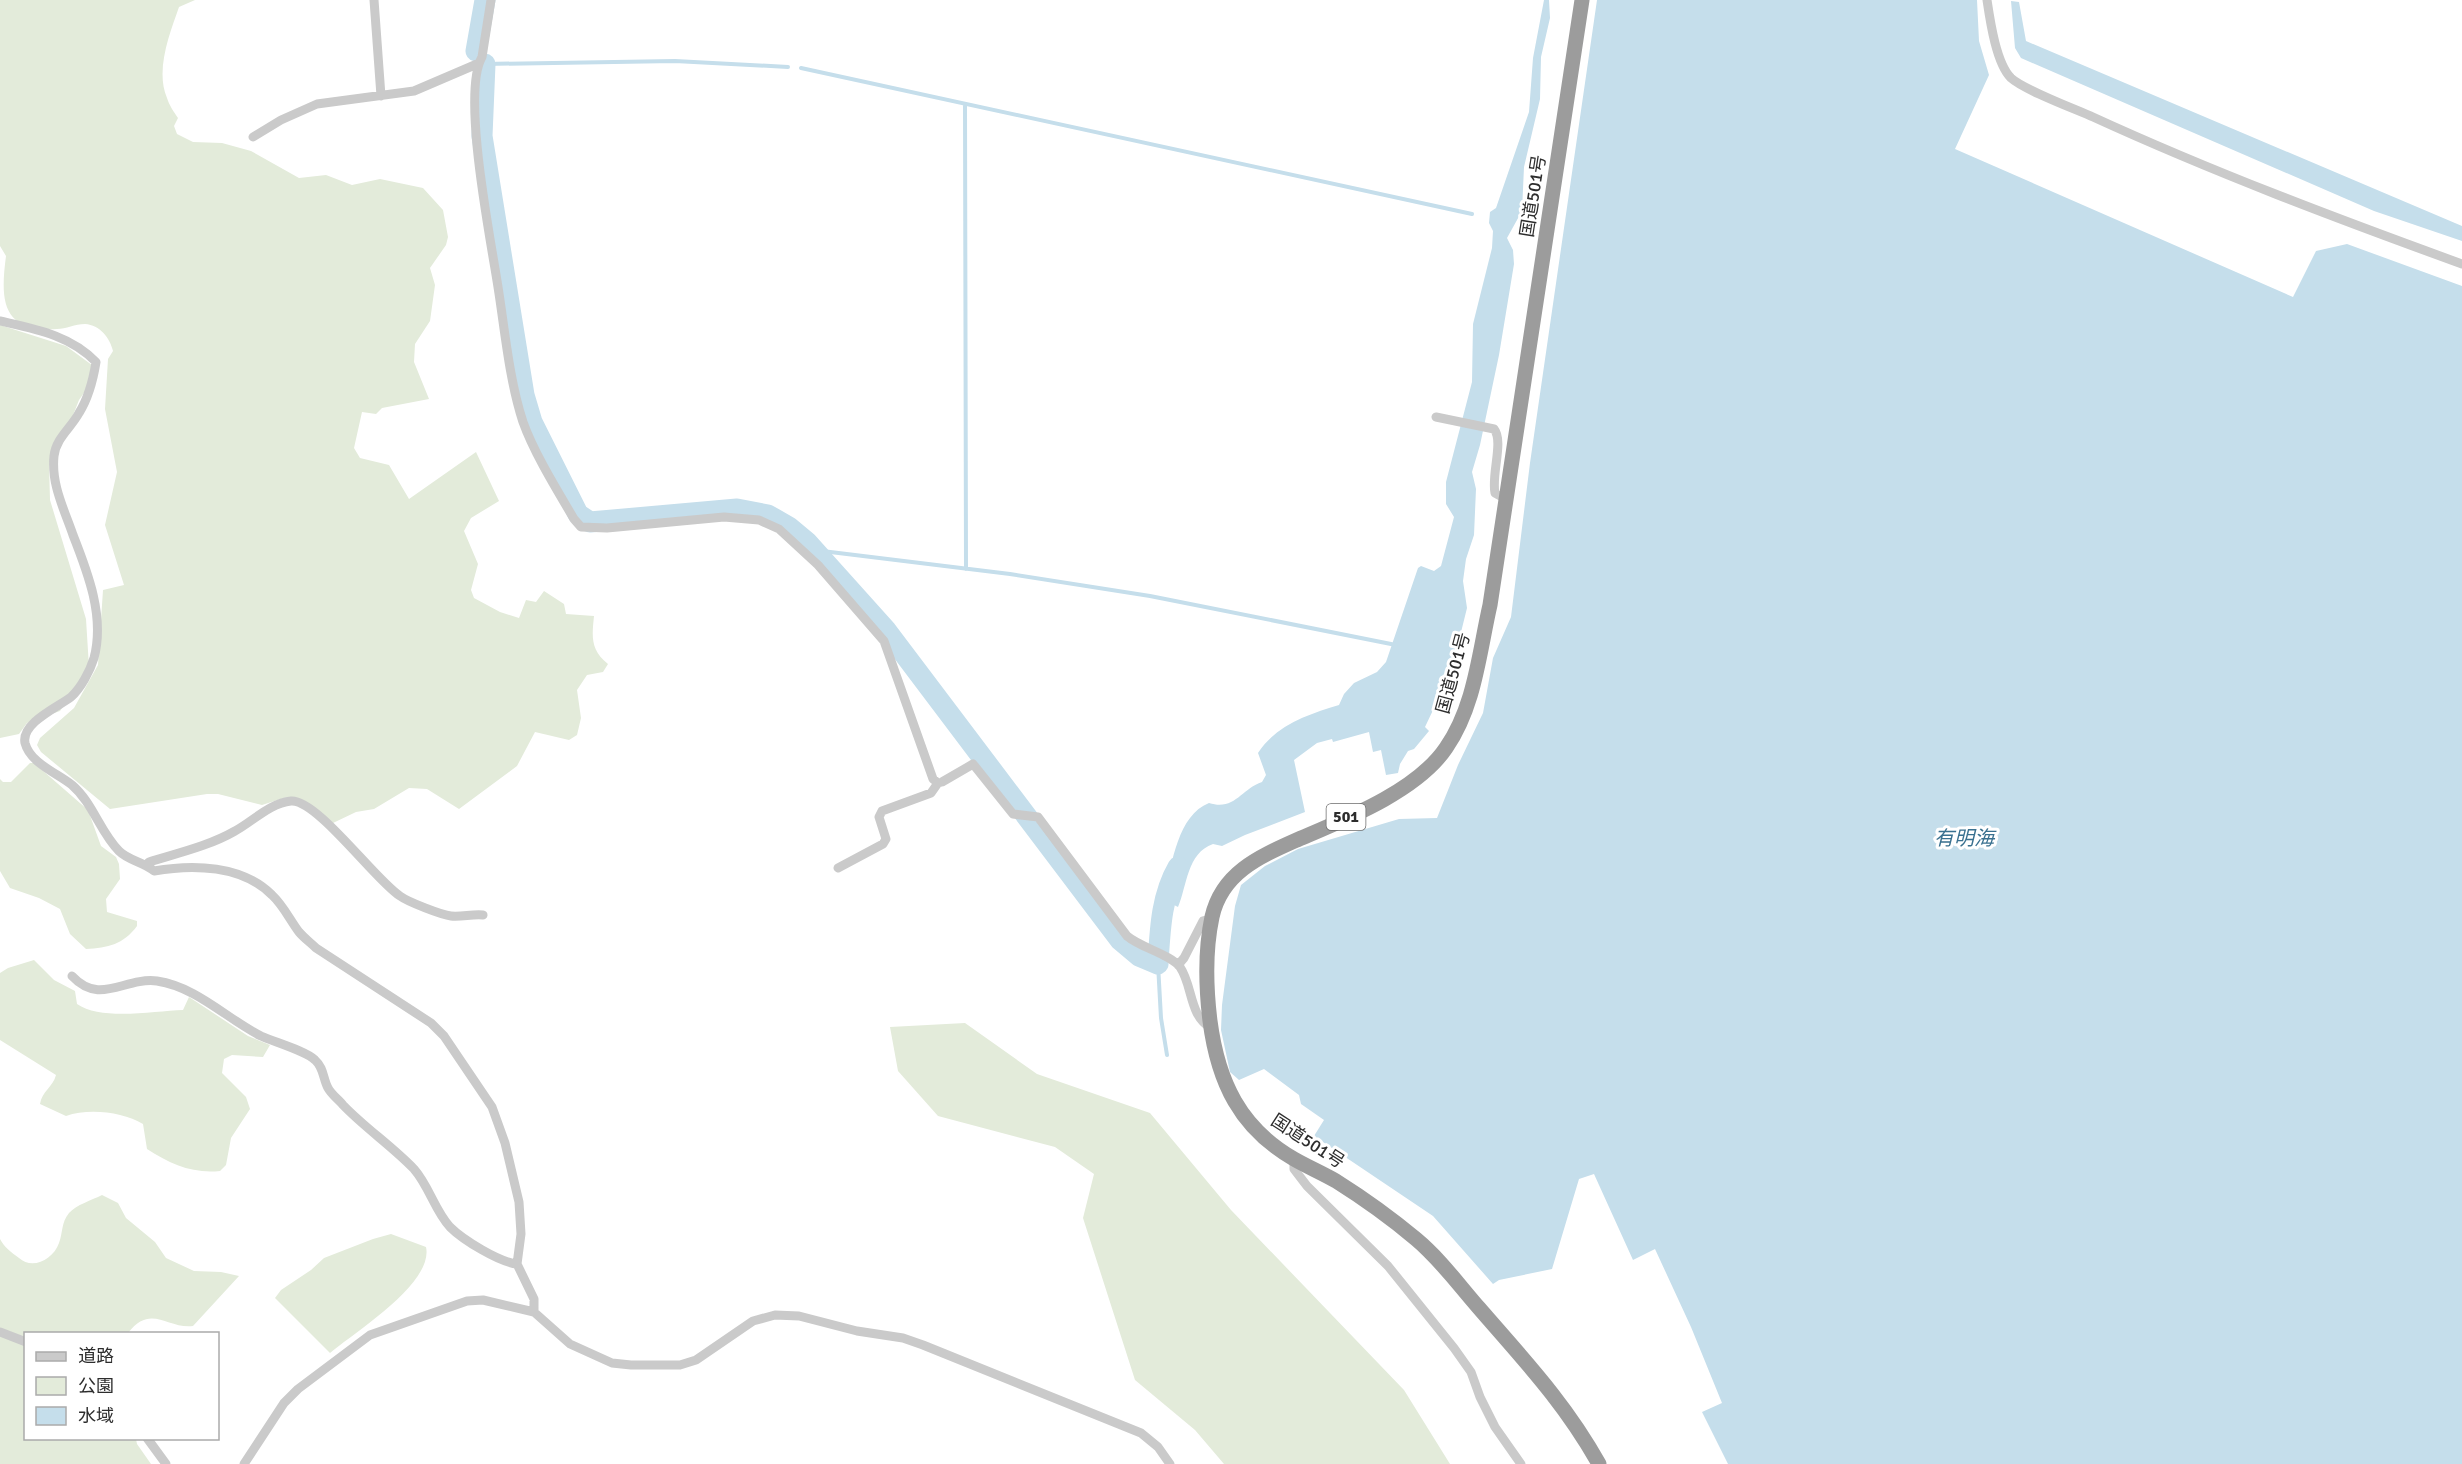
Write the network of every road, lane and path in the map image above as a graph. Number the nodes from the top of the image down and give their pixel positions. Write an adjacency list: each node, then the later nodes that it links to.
1 (374, 0): 6 (street)
2 (491, 0): 5 (street)
3 (1582, 0): 11 (highway, 国道501号 / 501)
4 (1987, 0): 8 (street)
5 (477, 64): 6 (street); 12 (street)
6 (381, 96): 7 (street)
7 (254, 137)
8 (2462, 264)
9 (0, 321): 13 (street)
10 (1436, 417): 11 (street)
11 (1506, 499): 16 (highway, 国道501号 / 501)
12 (938, 783): 14 (street); 17 (street)
13 (149, 866): 15 (street); 21 (street)
14 (838, 868)
15 (483, 915)
16 (1212, 919): 17 (street); 19 (highway, 国道501号 / 501)
17 (1174, 962): 19 (street)
18 (72, 976): 21 (street)
19 (1211, 1028): 20 (highway, 国道501号 / 501)
20 (1294, 1159): 29 (street); 30 (highway, 国道501号 / 501)
21 (517, 1264): 22 (street)
22 (534, 1312): 27 (street); 28 (street)
23 (0, 1332): 24 (street)
24 (24, 1341)
25 (148, 1440): 26 (street)
26 (166, 1464)
27 (244, 1464)
28 (1170, 1464)
29 (1521, 1464)
30 (1599, 1464)

